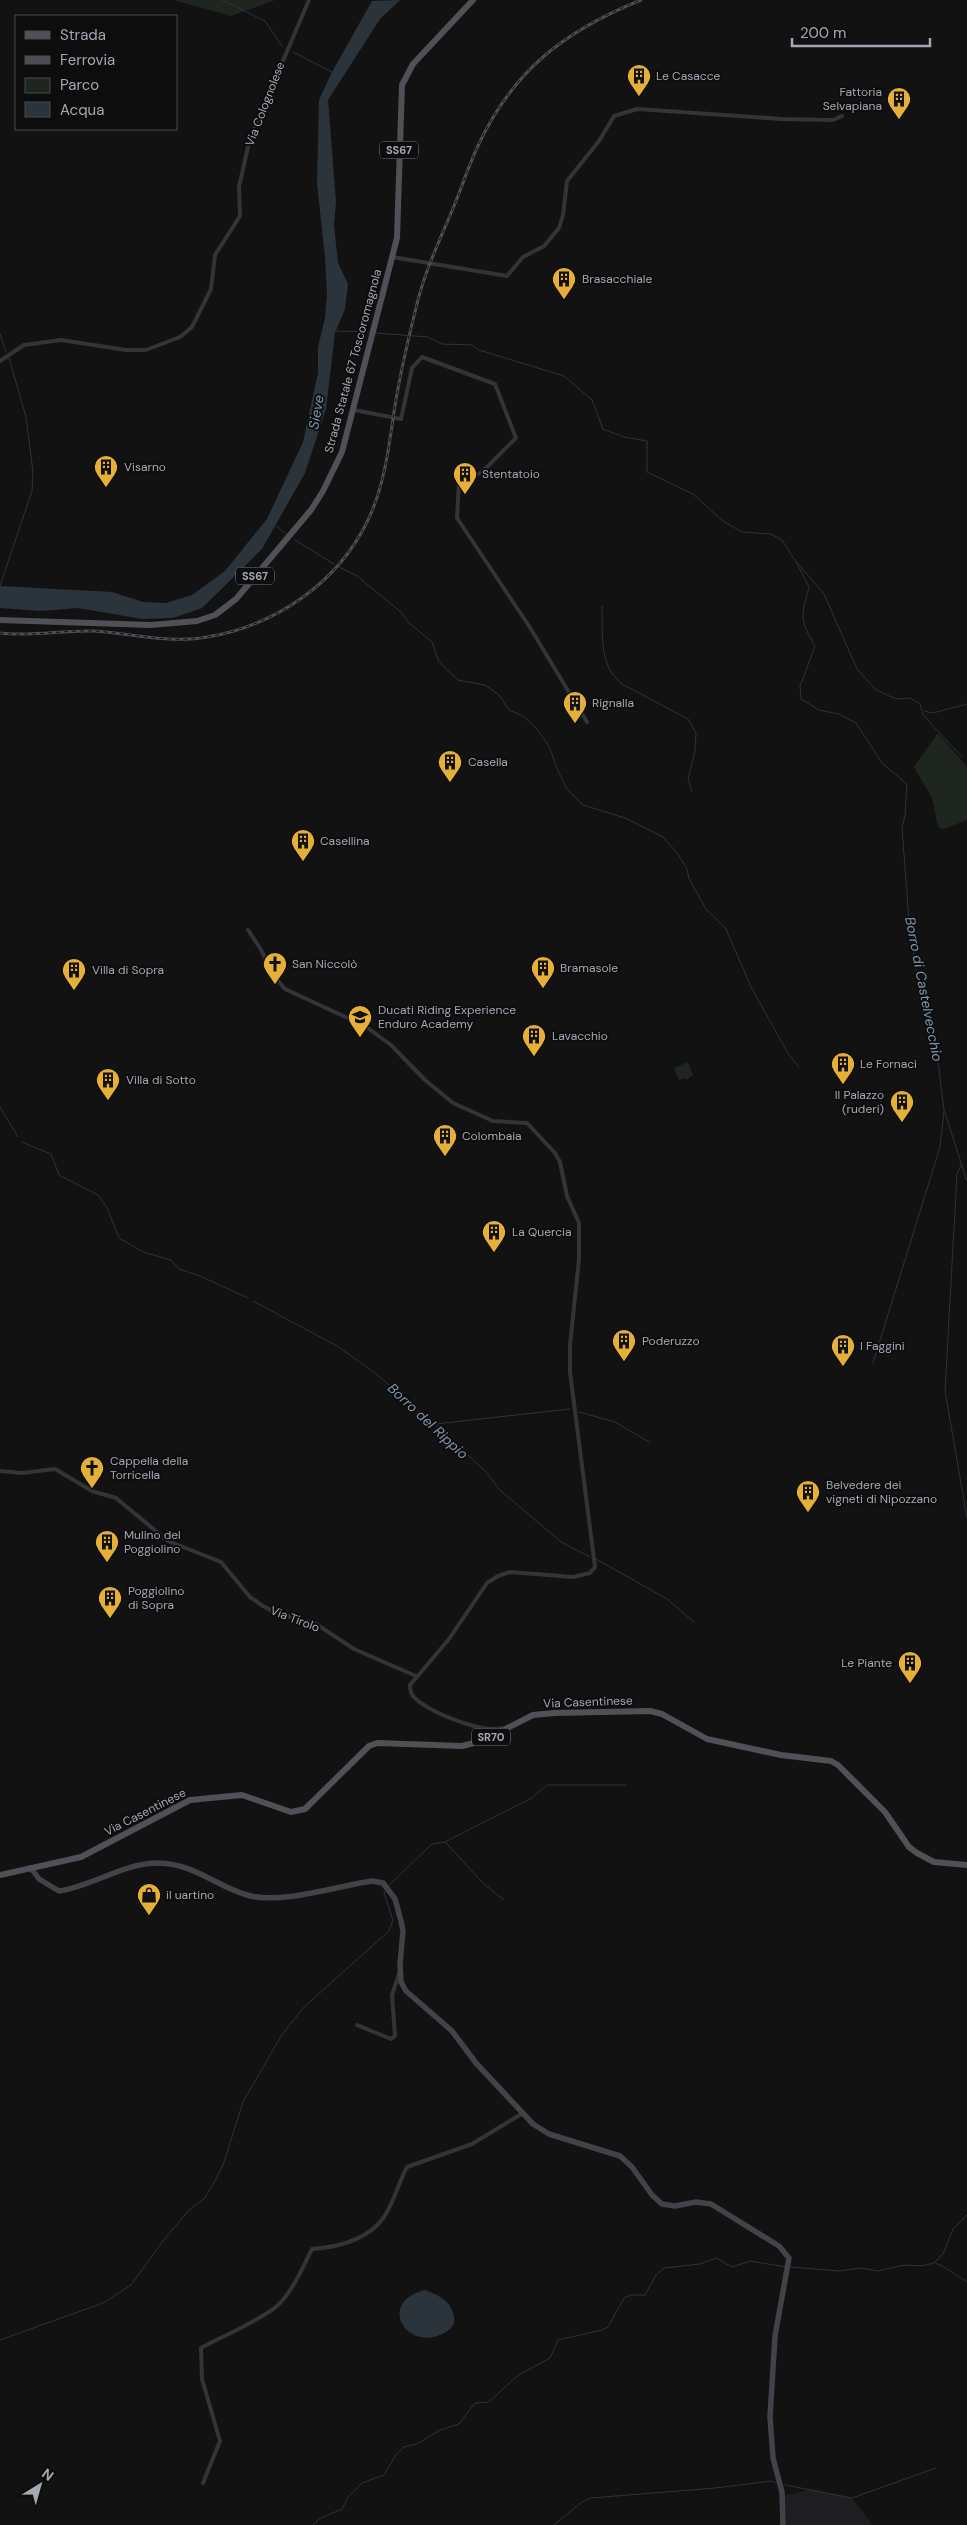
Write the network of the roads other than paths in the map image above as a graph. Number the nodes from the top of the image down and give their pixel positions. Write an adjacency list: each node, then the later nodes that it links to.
1 (309, 0): 5 (street, Via Colognolese)
2 (473, 0): 4 (main road, Strada Statale 67 Toscoromagnola / SS67)
3 (842, 116): 4 (street)
4 (392, 258): 6 (main road, Strada Statale 67 Toscoromagnola / SS67)
5 (0, 361)
6 (354, 410): 7 (main road, Strada Statale 67 Toscoromagnola / SS67); 8 (street)
7 (2, 620)
8 (587, 722)
9 (248, 930): 11 (street)
10 (0, 1471): 11 (street, Via Tirolo)
11 (416, 1676): 12 (street)
12 (504, 1731): 13 (main road, Via Casentinese / SR70); 14 (main road, Via Casentinese / SR70)
13 (967, 1866)
14 (32, 1868): 15 (main road, Via Casentinese / SR70); 16 (main road)
15 (0, 1875)
16 (400, 1972): 17 (street); 18 (main road)
17 (357, 2024)
18 (523, 2113): 19 (street); 20 (main road)
19 (203, 2483)
20 (783, 2525)

